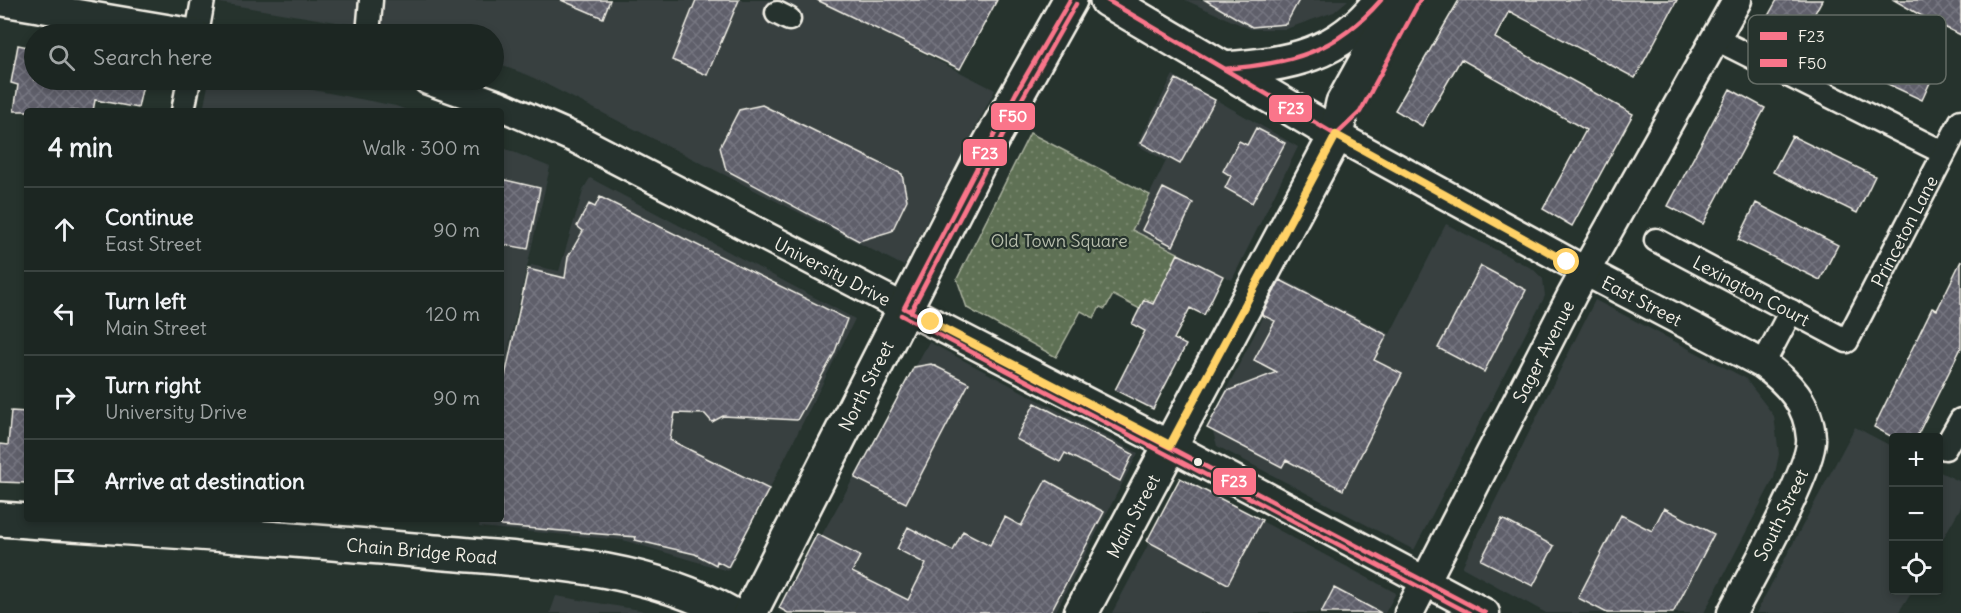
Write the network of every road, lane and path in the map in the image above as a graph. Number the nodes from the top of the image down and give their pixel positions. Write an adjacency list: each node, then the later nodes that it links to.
1 (203, 0): 11 (street)
2 (371, 0): 12 (street)
3 (1070, 0): 25 (main road, North Street)
4 (1107, 0): 15 (main road)
5 (1381, 0): 15 (main road)
6 (1400, 0): 21 (main road, Main Street)
7 (1420, 0): 21 (main road, Main Street)
8 (1737, 0): 13 (street, Sager Avenue)
9 (0, 2): 10 (street)
10 (135, 24)
11 (198, 24)
12 (369, 24)
13 (1716, 39): 14 (street); 24 (street, Sager Avenue)
14 (1748, 55)
15 (1224, 69): 21 (main road)
16 (1806, 84): 22 (street)
17 (187, 90): 19 (street)
18 (456, 90): 25 (street, University Drive)
19 (184, 108)
20 (1961, 121): 22 (street, Princeton Lane)
21 (1336, 135): 24 (street, East Street); 31 (main road, Main Street)
22 (1942, 152): 27 (street, Princeton Lane)
23 (1656, 240): 26 (street, Lexington Court)
24 (1585, 271): 28 (street, East Street); 37 (street, Sager Avenue)
25 (904, 308): 31 (street, University Drive); 39 (main road, North Street)
26 (1791, 311): 27 (street, Lexington Court); 28 (street)
27 (1847, 340)
28 (1763, 364): 29 (street, East Street)
29 (1804, 413): 43 (street, South Street)
30 (1961, 420): 32 (street)
31 (1170, 445): 37 (street, University Drive); 40 (main road, Main Street)
32 (1945, 448)
33 (0, 519): 34 (main road, Chain Bridge Road)
34 (24, 520)
35 (97, 522): 36 (main road, Chain Bridge Road)
36 (129, 523): 38 (main road, Chain Bridge Road)
37 (1425, 581): 41 (street, Sager Avenue); 42 (street, University Drive)
38 (729, 613)
39 (750, 613)
40 (1081, 613)
41 (1408, 613)
42 (1485, 613)
43 (1732, 613)

